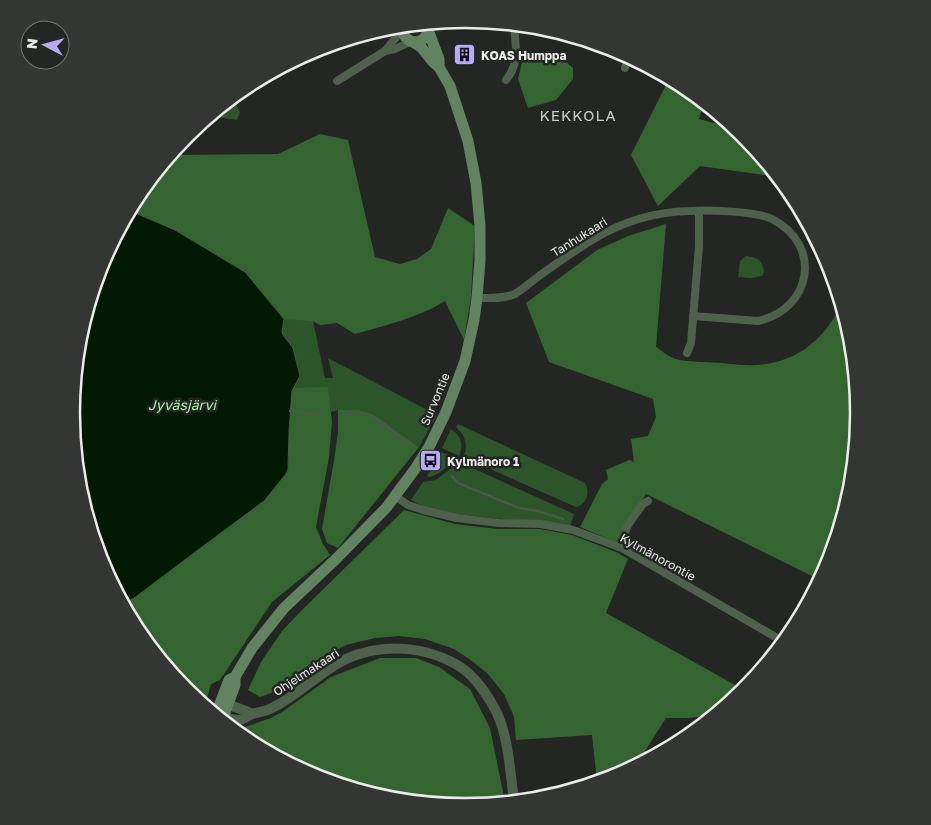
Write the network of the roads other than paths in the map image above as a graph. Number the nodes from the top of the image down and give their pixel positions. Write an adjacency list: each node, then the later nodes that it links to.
1 (429, 29): 6 (main road)
2 (431, 29): 9 (main road, Survontie)
3 (514, 31): 11 (street)
4 (404, 33): 6 (main road, Survontie)
5 (397, 34): 7 (street)
6 (412, 41): 7 (street); 9 (main road, Survontie)
7 (386, 51): 12 (street)
8 (627, 63): 10 (street)
9 (439, 67): 14 (main road, Survontie)
10 (625, 68)
11 (506, 80)
12 (337, 81)
13 (699, 211): 14 (street, Tanhukaari); 15 (street); 15 (street, Tanhukaari)
14 (477, 298): 17 (main road, Survontie)
15 (693, 316): 16 (street)
16 (687, 353)
17 (395, 496): 19 (street, Kylmänorontie); 21 (main road, Survontie)
18 (648, 501): 19 (street)
19 (619, 547): 20 (street, Kylmänorontie)
20 (777, 638)
21 (224, 703): 22 (main road, Survontie); 23 (street)
22 (221, 710)
23 (252, 714): 24 (street, Ohjelmakaari); 25 (street, Ohjelmakaari)
24 (232, 719)
25 (513, 794)

